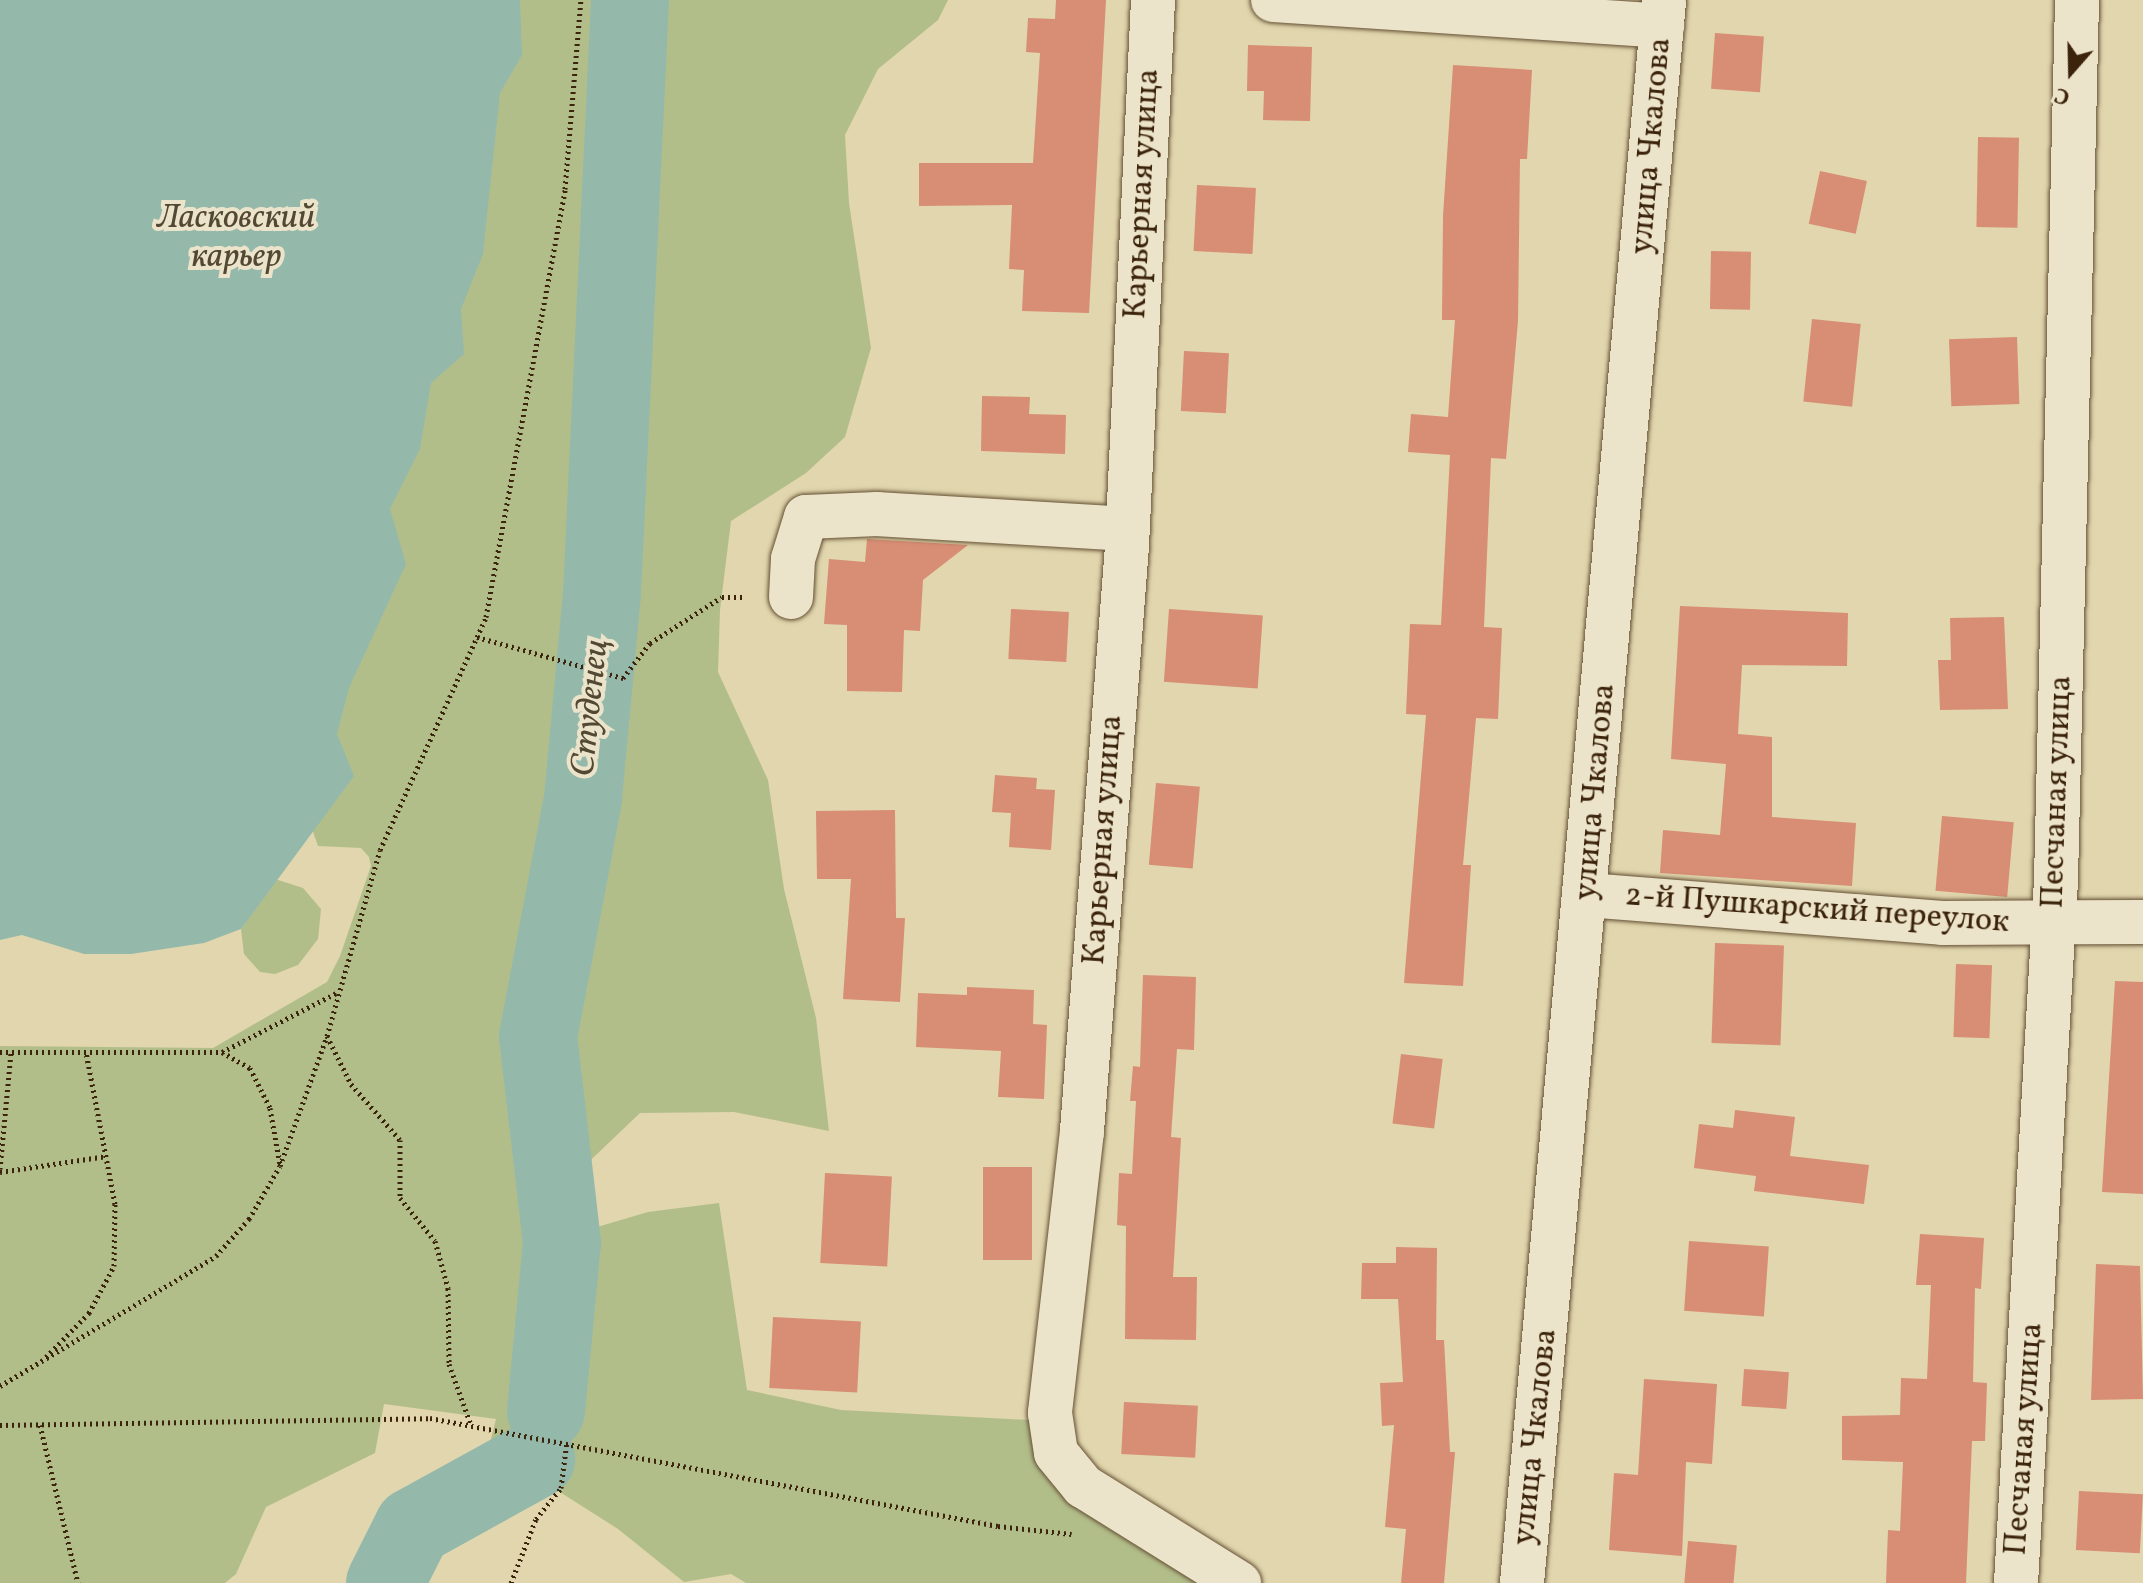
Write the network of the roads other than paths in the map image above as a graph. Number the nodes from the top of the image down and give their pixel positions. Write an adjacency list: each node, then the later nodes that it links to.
1 (1153, 0): 5 (street, Карьерная улица)
2 (1273, 0): 4 (street)
3 (2077, 0): 8 (street, Песчаная улица)
4 (1663, 13): 7 (street, улица Чкалова)
5 (1128, 529): 6 (street); 10 (street, Карьерная улица)
6 (791, 597)
7 (1587, 895): 8 (street, 2-й Пушкарский переулок); 11 (street, улица Чкалова)
8 (2054, 922): 9 (street, 2-й Пушкарский переулок); 12 (street, Песчаная улица)
9 (2143, 922)
10 (1239, 1583)
11 (1522, 1583)
12 (2016, 1583)

